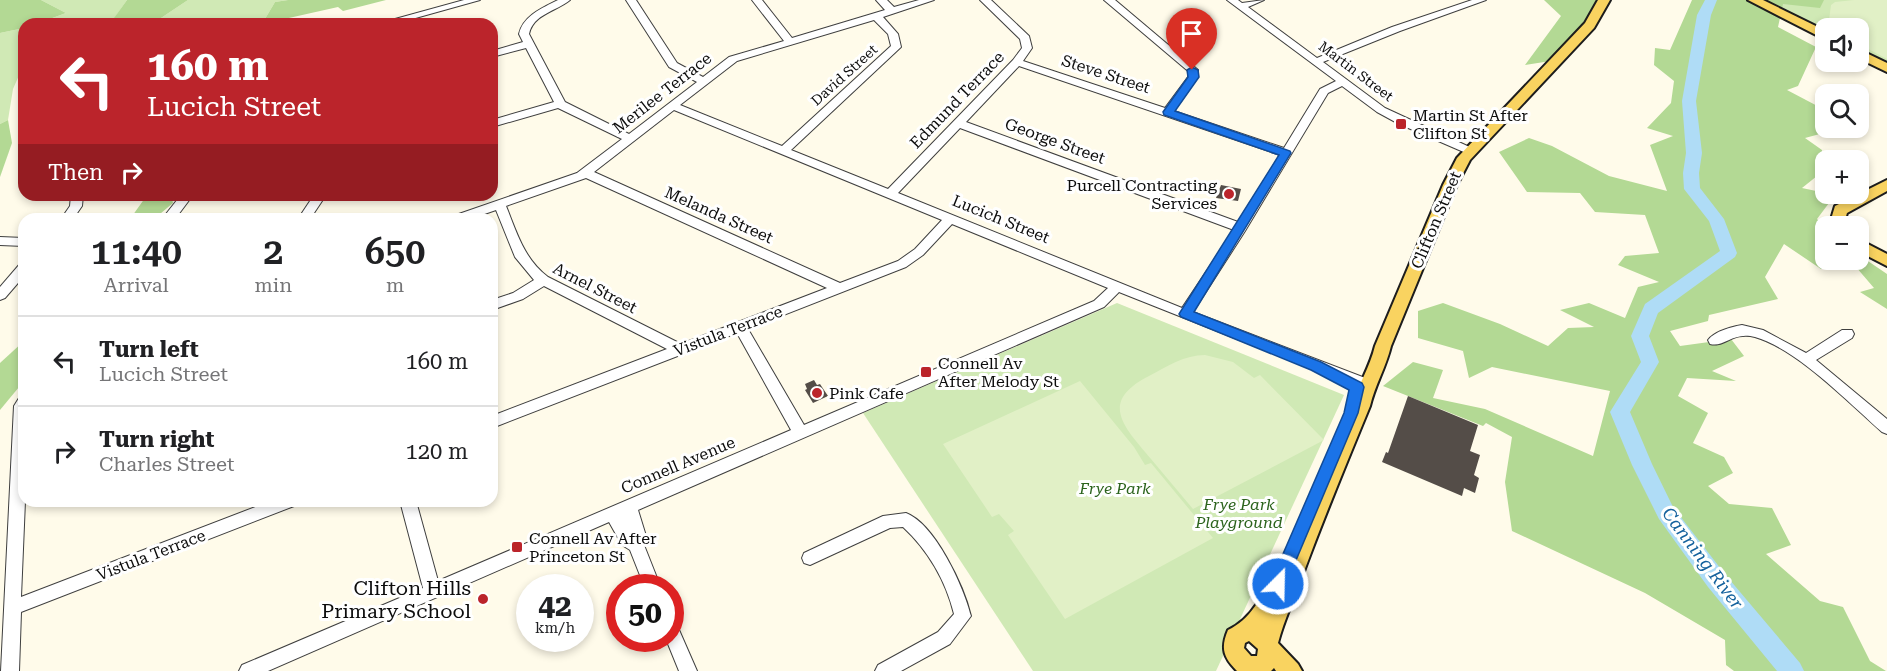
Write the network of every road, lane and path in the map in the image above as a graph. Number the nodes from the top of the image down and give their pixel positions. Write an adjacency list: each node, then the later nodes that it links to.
1 (475, 0): 15 (street)
2 (565, 0): 21 (street)
3 (631, 0): 27 (street)
4 (757, 0): 20 (street)
5 (881, 0): 14 (street)
6 (930, 0): 14 (street, Merilee Terrace)
7 (985, 0): 25 (street, Edmund Terrace)
8 (1109, 0): 31 (street)
9 (1259, 0): 13 (street)
10 (1481, 0): 24 (street)
11 (1604, 0): 35 (main road, Clifton Street)
12 (1754, 0): 19 (main road)
13 (1237, 3): 24 (street, Martin Street)
14 (892, 11): 16 (street, Merilee Terrace)
15 (429, 12): 17 (street); 18 (street)
16 (876, 16): 20 (street, Merilee Terrace); 36 (street, David Street)
17 (406, 18)
18 (432, 18)
19 (1815, 31)
20 (790, 42): 27 (street, Merilee Terrace)
21 (529, 44): 22 (street); 29 (street)
22 (498, 52)
23 (1869, 59): 26 (main road)
24 (1317, 61): 28 (street, Martin Street)
25 (1017, 62): 31 (street, Steve Street); 33 (street, Edmund Terrace)
26 (1887, 68)
27 (704, 81): 30 (street, Merilee Terrace)
28 (1343, 82): 35 (street, Martin Street); 37 (street)
29 (560, 104): 32 (street); 34 (street)
30 (671, 105): 34 (street, Merilee Terrace); 36 (street, Lucich Street)
31 (1168, 112): 37 (street, Steve Street)
32 (498, 122)
33 (958, 123): 40 (street, Edmund Terrace); 47 (street, George Street)
34 (631, 139): 38 (street, Merilee Terrace)
35 (1470, 150): 64 (main road, Clifton Street)
36 (783, 151): 40 (street, Lucich Street)
37 (1286, 153): 47 (street)
38 (586, 173): 42 (street, Merilee Terrace); 55 (street, Melanda Street)
39 (1887, 185): 45 (main road)
40 (890, 194): 46 (street, Lucich Street)
41 (182, 201): 43 (street)
42 (500, 205): 44 (street, Merilee Terrace); 53 (street, Arnel Street)
43 (173, 213)
44 (475, 213)
45 (1838, 216)
46 (951, 218): 54 (street, Lucich Street); 55 (street, Vistula Terrace)
47 (1241, 228): 58 (street)
48 (0, 241): 49 (street)
49 (18, 242)
50 (1869, 250): 51 (main road)
51 (1887, 261)
52 (18, 276): 56 (street)
53 (543, 280): 57 (street); 62 (street, Arnel Street)
54 (1118, 286): 58 (street, Lucich Street); 67 (street, Connell Avenue)
55 (838, 287): 59 (street, Vistula Terrace)
56 (0, 295)
57 (498, 303)
58 (1185, 314): 64 (street, Lucich Street)
59 (740, 326): 62 (street, Vistula Terrace); 67 (street)
60 (1847, 334): 63 (street)
61 (1715, 340): 63 (street)
62 (680, 349): 65 (street, Vistula Terrace)
63 (1805, 360): 66 (street)
64 (1362, 386): 78 (main road, Clifton Street); 80 (main road, Clifton Street)
65 (498, 420)
66 (1887, 428)
67 (800, 432): 69 (street, Connell Avenue)
68 (18, 505): 77 (street)
69 (629, 506): 72 (street, Connell Avenue); 73 (street)
70 (273, 507): 77 (street, Vistula Terrace)
71 (410, 507): 76 (street)
72 (612, 513): 73 (street); 76 (street, Connell Avenue)
73 (636, 545): 75 (street)
74 (810, 558): 84 (street)
75 (647, 574)
76 (432, 590): 82 (street, Connell Avenue)
77 (12, 608): 81 (street)
78 (1248, 631): 80 (main road); 80 (main road, Clifton Street)
79 (680, 652): 83 (street)
80 (1255, 662): 85 (main road)
81 (10, 671)
82 (248, 671)
83 (688, 671)
84 (884, 671)
85 (1291, 671)

